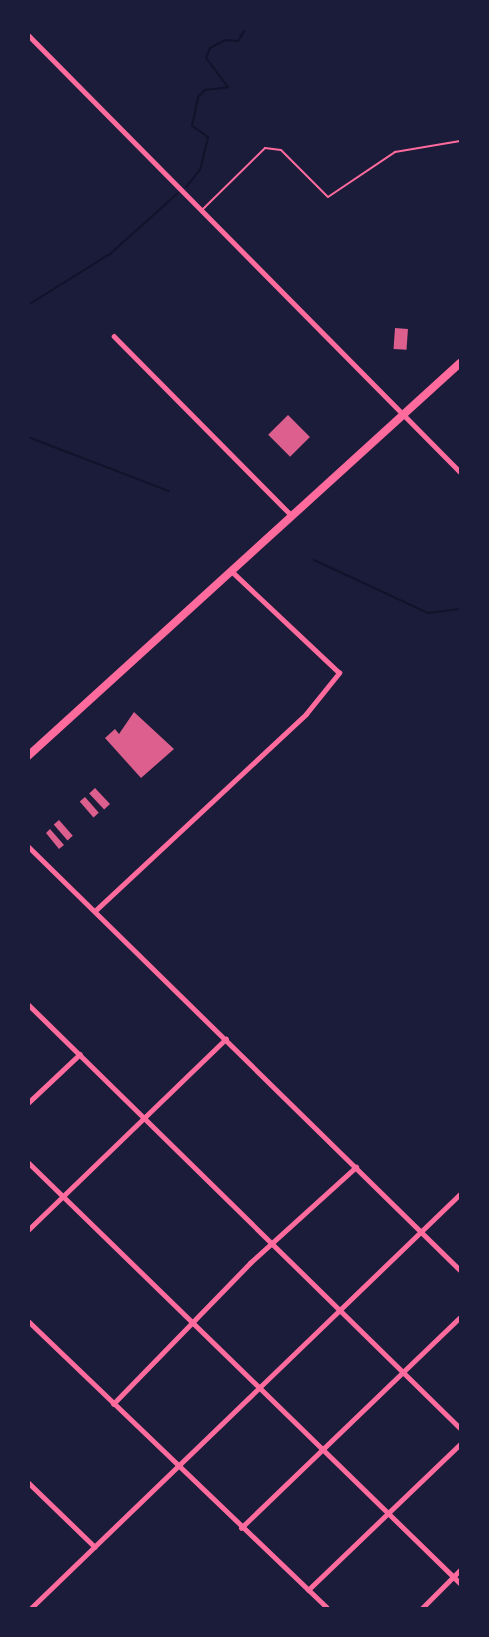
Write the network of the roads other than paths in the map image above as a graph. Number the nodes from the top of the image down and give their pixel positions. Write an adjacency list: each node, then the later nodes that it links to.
1 (28, 35): 3 (street)
2 (460, 141): 3 (lane)
3 (202, 210): 6 (street)
4 (114, 336): 8 (street)
5 (460, 363): 6 (highway)
6 (404, 415): 7 (street); 8 (highway)
7 (460, 472)
8 (292, 516): 9 (highway)
9 (232, 572): 10 (highway); 12 (street)
10 (28, 756)
11 (28, 846): 12 (street)
12 (96, 910): 14 (street)
13 (28, 1004): 15 (street)
14 (226, 1039): 17 (street); 19 (street)
15 (80, 1054): 16 (street); 17 (street)
16 (28, 1103)
17 (145, 1118): 21 (street); 24 (street)
18 (28, 1162): 21 (street)
19 (356, 1167): 23 (street); 24 (street)
20 (460, 1194): 23 (street)
21 (63, 1196): 22 (street); 29 (street)
22 (28, 1230)
23 (421, 1231): 25 (street); 26 (street)
24 (273, 1244): 26 (street); 29 (street)
25 (460, 1270)
26 (340, 1310): 30 (street); 31 (street)
27 (460, 1317): 30 (street)
28 (28, 1321): 32 (street)
29 (195, 1324): 31 (street); 32 (street)
30 (404, 1372): 33 (street); 35 (street)
31 (260, 1386): 35 (street); 36 (street)
32 (113, 1404): 36 (street)
33 (460, 1428)
34 (460, 1444): 38 (street)
35 (325, 1450): 38 (street); 39 (street)
36 (179, 1468): 39 (street); 40 (street)
37 (29, 1483): 40 (street)
38 (386, 1513): 42 (street); 44 (street)
39 (242, 1528): 44 (street)
40 (95, 1547): 45 (street)
41 (460, 1570): 42 (street)
42 (454, 1577): 43 (street); 47 (street)
43 (460, 1583)
44 (308, 1590): 46 (street)
45 (31, 1608)
46 (327, 1608)
47 (422, 1608)

